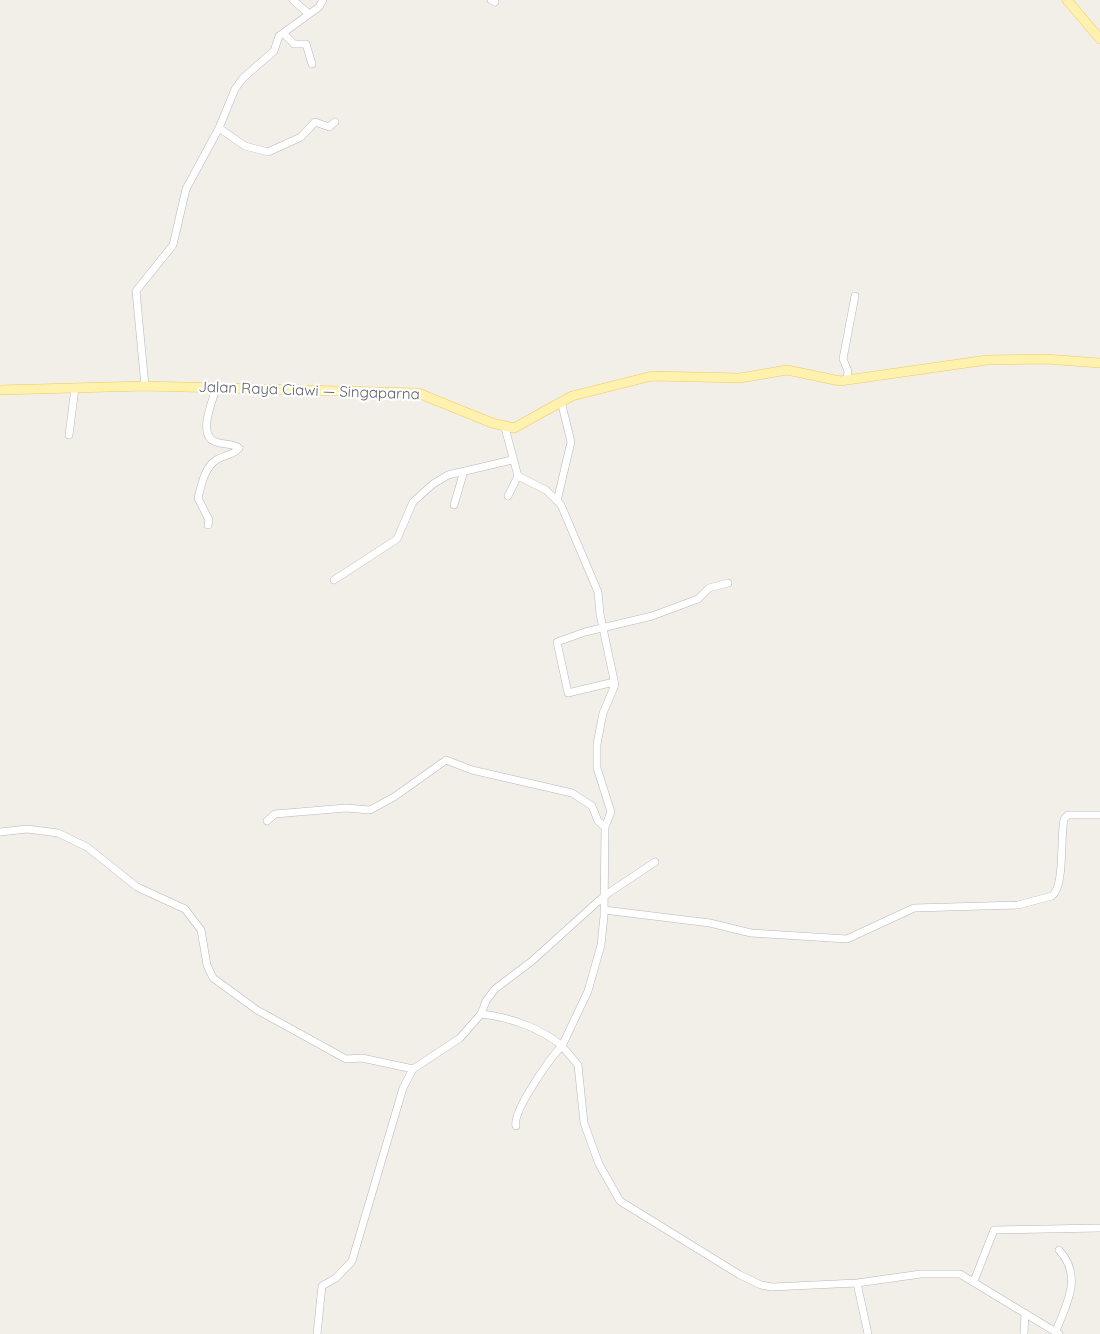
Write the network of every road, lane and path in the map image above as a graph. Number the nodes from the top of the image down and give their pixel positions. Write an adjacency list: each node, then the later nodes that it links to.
1 (293, 0): 4 (street)
2 (323, 0): 4 (street)
3 (1067, 0): 6 (main road)
4 (309, 14): 5 (street)
5 (283, 33): 7 (street); 9 (street)
6 (1100, 39)
7 (312, 64)
8 (335, 122): 9 (street)
9 (219, 128): 13 (street)
10 (855, 296): 12 (street)
11 (1100, 363): 12 (main road)
12 (847, 380): 17 (main road)
13 (145, 386): 14 (main road, Jalan Raya Ciawi — Singaparna); 15 (main road, Jalan Raya Ciawi — Singaparna)
14 (75, 388): 16 (main road, Jalan Raya Ciawi — Singaparna); 19 (street)
15 (216, 389): 18 (main road, Jalan Raya Ciawi — Singaparna); 26 (street)
16 (0, 390)
17 (561, 401): 18 (main road); 24 (street)
18 (505, 428): 20 (street)
19 (69, 435)
20 (512, 460): 21 (street); 22 (street)
21 (464, 471): 25 (street); 27 (street)
22 (518, 476): 23 (street); 24 (street)
23 (507, 496)
24 (557, 501): 29 (street)
25 (453, 505)
26 (208, 525)
27 (334, 580)
28 (728, 583): 29 (street)
29 (603, 628): 30 (street); 30 (street)
30 (614, 682): 33 (street)
31 (1100, 815): 37 (street)
32 (267, 821): 33 (street)
33 (605, 827): 36 (street)
34 (0, 832): 40 (street)
35 (655, 862): 36 (street)
36 (604, 896): 37 (street); 38 (street)
37 (604, 910): 39 (street)
38 (481, 1014): 39 (street); 40 (street)
39 (562, 1046): 41 (street); 45 (street)
40 (413, 1069): 48 (street)
41 (516, 1126)
42 (1100, 1228): 44 (street)
43 (1059, 1250): 47 (street)
44 (974, 1281): 45 (street); 46 (street)
45 (857, 1283): 49 (street)
46 (1025, 1313): 47 (street); 50 (street)
47 (1057, 1332)
48 (317, 1334)
49 (868, 1334)
50 (1024, 1334)

